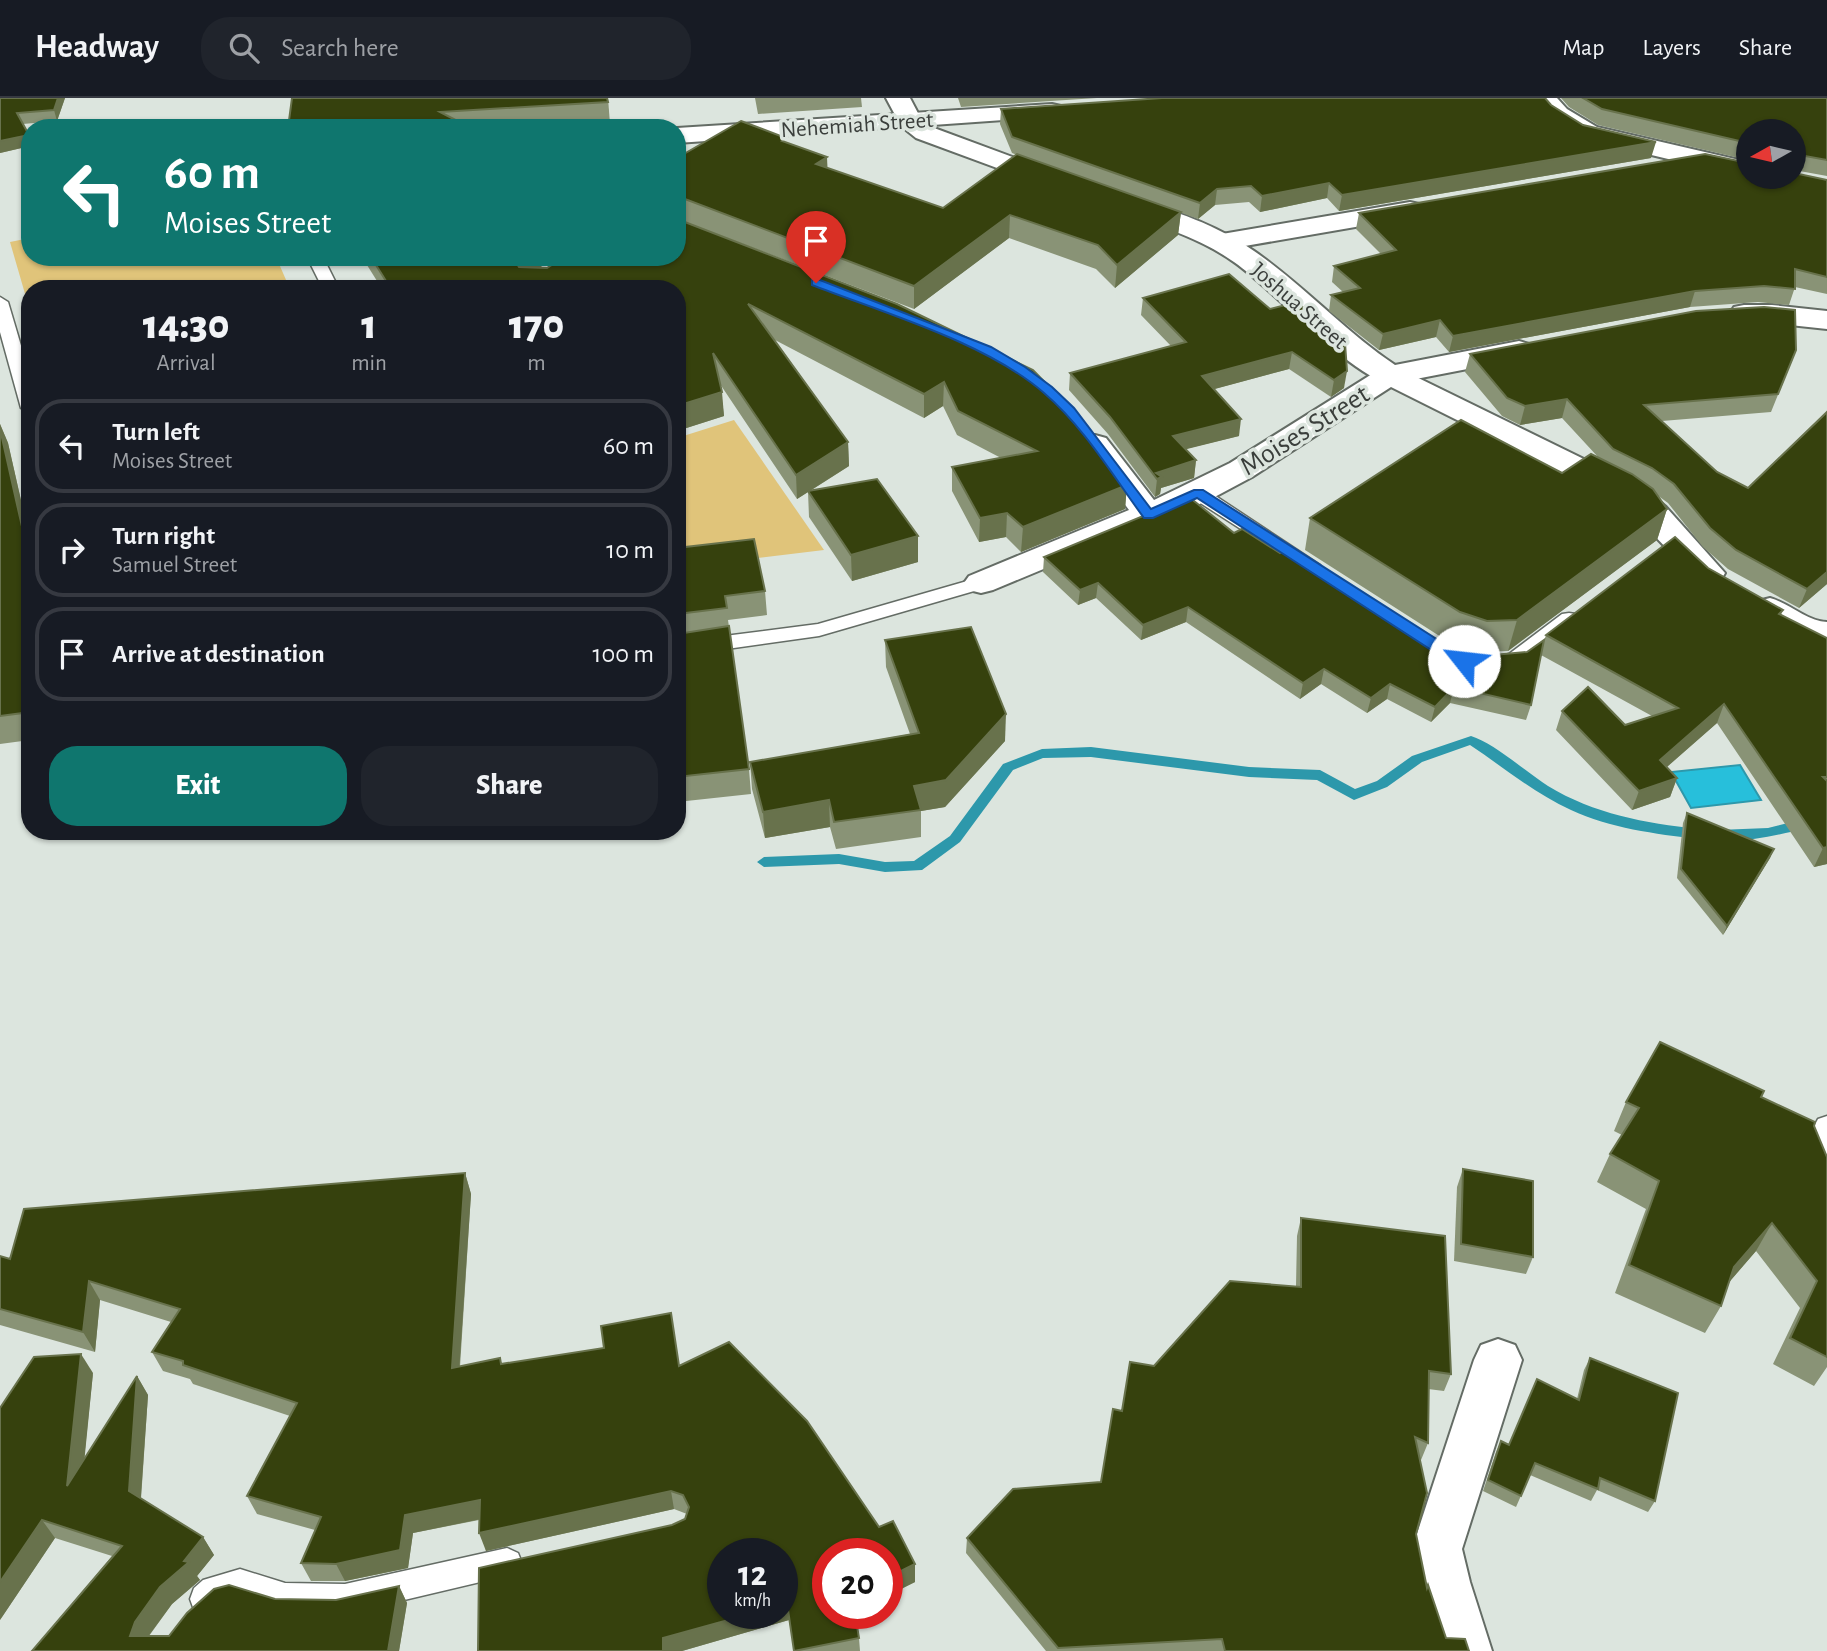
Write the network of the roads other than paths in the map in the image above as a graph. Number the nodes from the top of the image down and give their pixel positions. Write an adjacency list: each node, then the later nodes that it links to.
1 (1544, 98): 5 (street)
2 (904, 109): 3 (street, Nehemiah Street); 4 (street, Nehemiah Street); 8 (street)
3 (1072, 110)
4 (686, 135)
5 (1700, 160): 6 (street); 7 (street)
6 (1736, 168)
7 (1645, 169)
8 (1080, 190)
9 (1105, 198): 11 (street, Joshua Street)
10 (1440, 205): 11 (street)
11 (1222, 242): 16 (street, Joshua Street)
12 (0, 302): 17 (lane)
13 (1713, 315): 14 (street)
14 (1827, 320)
15 (1548, 344): 16 (street, Moises Street)
16 (1390, 375): 19 (street, Moises Street); 24 (street, Joshua Street)
17 (21, 376)
18 (1078, 421): 20 (street)
19 (1198, 493): 20 (street, Moises Street); 21 (lane)
20 (1149, 515): 22 (street, Moises Street)
21 (1327, 576)
22 (981, 583): 25 (lane, Moises Street)
23 (1590, 604): 26 (lane)
24 (1827, 634)
25 (686, 648)
26 (1483, 663)
27 (1827, 1126): 28 (lane)
28 (1827, 1188)
29 (1498, 1360): 32 (street)
30 (530, 1558): 31 (lane)
31 (185, 1617)
32 (1466, 1651)

